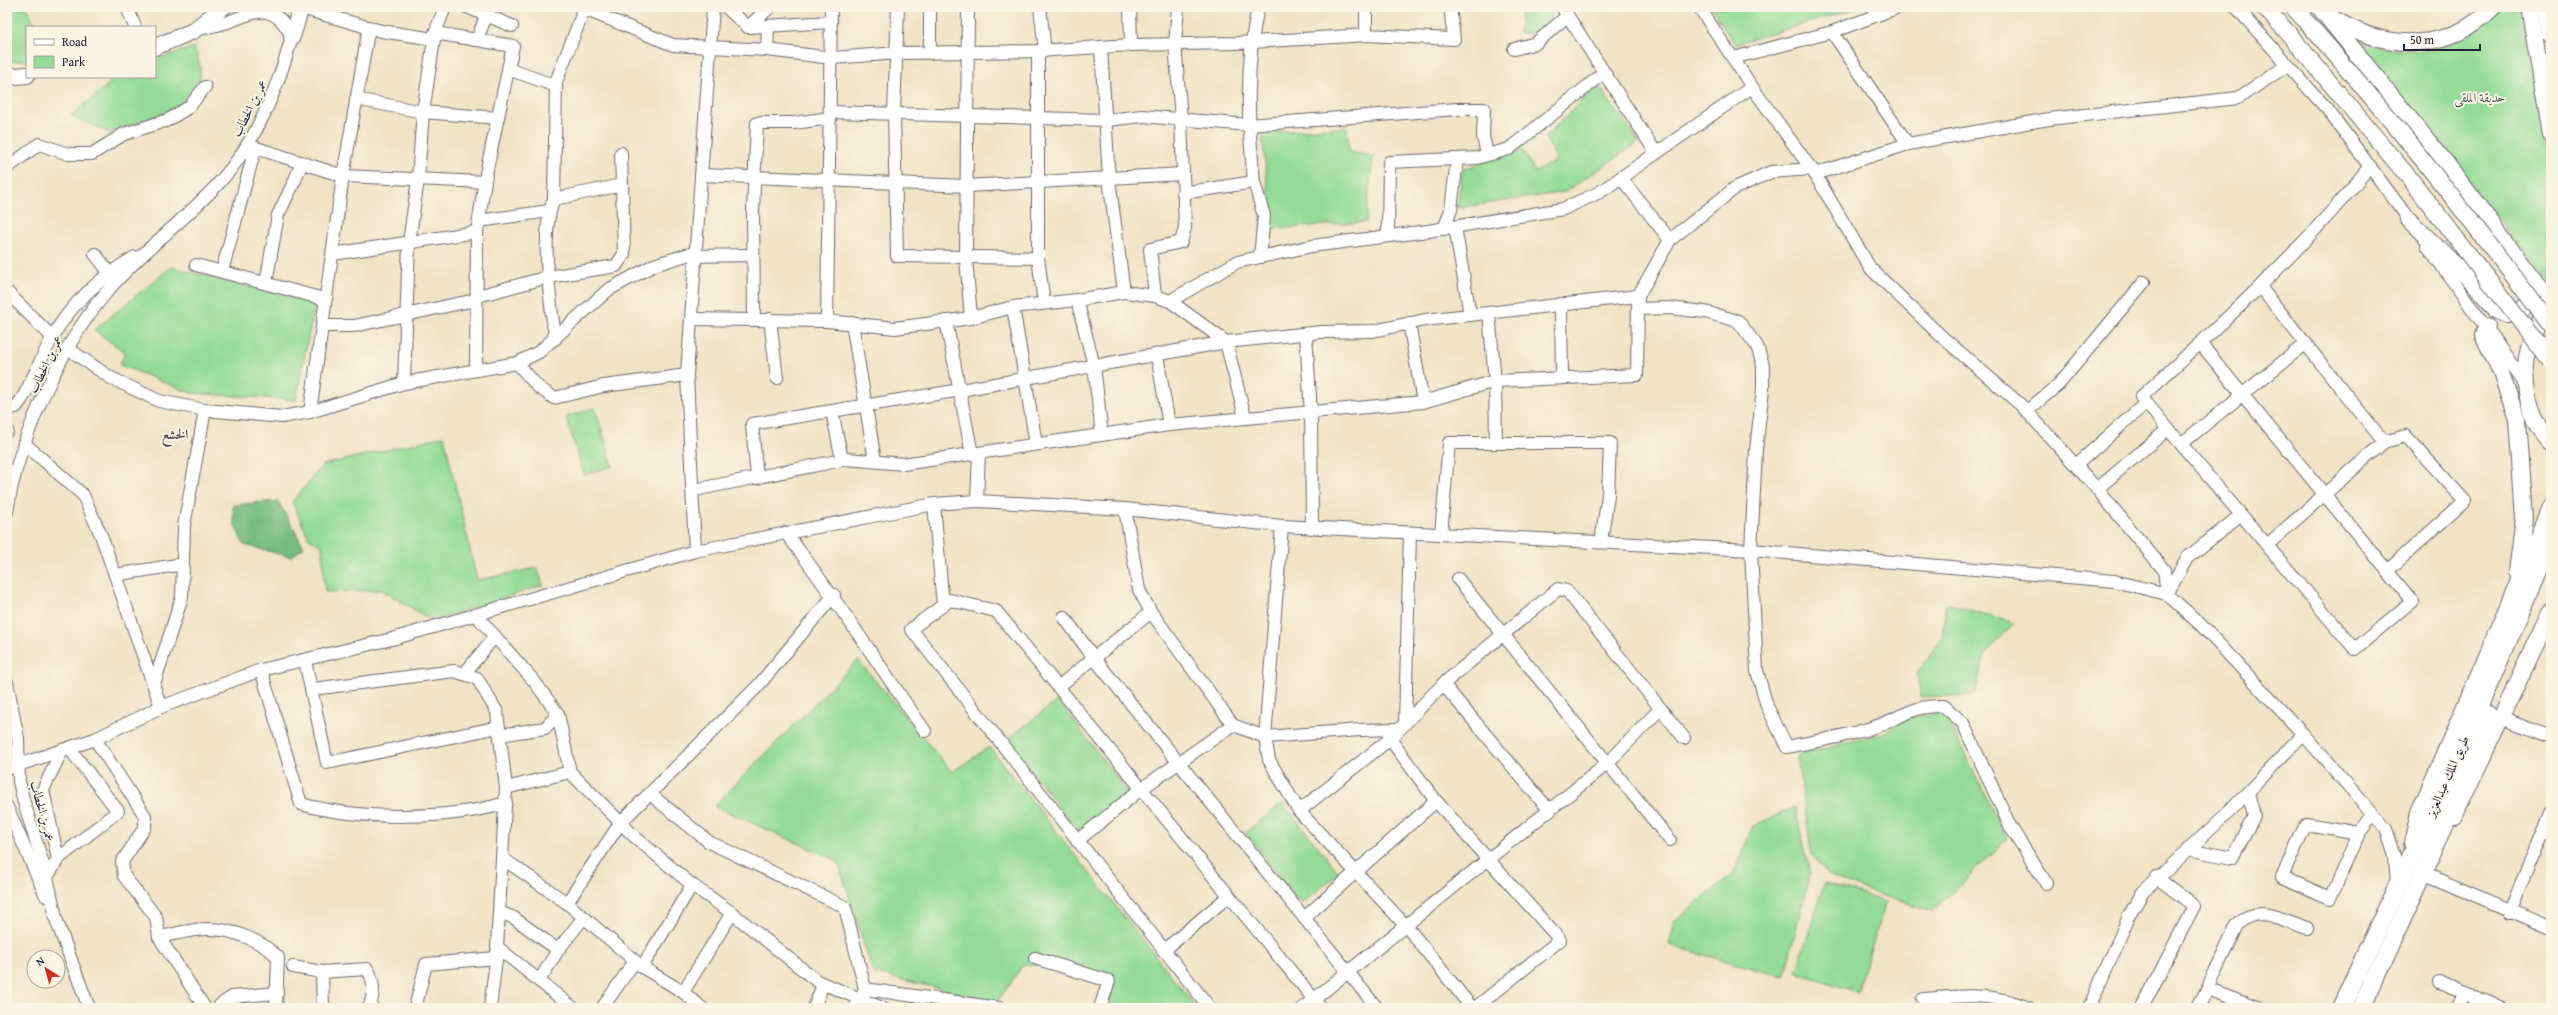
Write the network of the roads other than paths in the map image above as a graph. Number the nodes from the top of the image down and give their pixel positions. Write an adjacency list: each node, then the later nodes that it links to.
1 (128, 7): 33 (street)
2 (223, 7): 38 (main road)
3 (301, 7): 29 (street); 43 (main road)
4 (445, 7): 42 (street)
5 (467, 7): 28 (street)
6 (713, 7): 50 (street)
7 (725, 7): 36 (street)
8 (770, 7): 36 (street)
9 (831, 7): 32 (street)
10 (898, 7): 55 (street)
11 (930, 7): 56 (street)
12 (968, 7): 54 (street)
13 (1040, 7): 53 (street)
14 (1130, 7): 47 (street)
15 (1178, 7): 46 (street)
16 (1258, 7): 45 (street)
17 (1366, 7): 40 (street)
18 (1450, 7): 40 (street)
19 (1699, 7): 58 (street)
20 (1899, 7): 39 (street)
21 (2236, 7): 59 (street)
22 (2264, 7): 163 (main road, bridge)
23 (2493, 7): 27 (main road)
24 (2529, 7): 77 (main road)
25 (2546, 7): 41 (highway)
26 (583, 8): 50 (street); 64 (street)
27 (2324, 9): 105 (main road)
28 (488, 11): 34 (street); 44 (street)
29 (336, 12): 35 (street)
30 (1565, 12): 51 (street); 61 (street)
31 (2298, 13): 154 (main road, bridge)
32 (831, 22): 37 (street); 57 (street)
33 (135, 26)
34 (512, 26)
35 (368, 27): 42 (street); 67 (street)
36 (748, 27): 37 (street)
37 (768, 28): 52 (street)
38 (193, 32): 43 (street); 48 (main road)
39 (1832, 32): 58 (street); 78 (street)
40 (1366, 35): 45 (street)
41 (2551, 35)
42 (435, 36): 44 (street); 68 (street)
43 (292, 37): 79 (street, عمر بن الخطاب)
44 (477, 40): 60 (street)
45 (1250, 42): 46 (street); 76 (street)
46 (1175, 44): 47 (street); 74 (street)
47 (1131, 45): 49 (street)
48 (156, 47)
49 (1100, 47): 53 (street); 75 (street)
50 (710, 49): 52 (street); 89 (street)
51 (1514, 49)
52 (767, 50): 57 (street)
53 (1041, 51): 54 (street); 72 (street)
54 (969, 52): 56 (street); 71 (street)
55 (898, 53): 56 (street); 57 (street); 69 (street)
56 (930, 53)
57 (832, 58): 70 (street)
58 (1733, 58): 66 (street)
59 (2288, 65): 78 (street); 85 (street)
60 (508, 69): 64 (street); 73 (street)
61 (1604, 73): 81 (street); 82 (street)
62 (26, 75): 63 (main road)
63 (7, 78)
64 (556, 86): 103 (street)
65 (204, 87): 86 (street)
66 (1752, 87): 81 (street); 87 (street)
67 (356, 98): 68 (street); 90 (street)
68 (423, 112): 73 (street); 93 (street)
69 (894, 113): 70 (street); 71 (street); 98 (street)
70 (830, 115): 91 (street); 95 (street)
71 (967, 115): 72 (street); 101 (street)
72 (1037, 116): 75 (street); 99 (street)
73 (498, 118): 96 (street)
74 (1181, 119): 75 (street); 76 (street); 88 (street)
75 (1107, 120): 94 (street)
76 (1249, 126): 82 (street); 97 (street)
77 (2551, 134)
78 (1908, 144): 87 (street)
79 (251, 147): 84 (street); 112 (street, عمر بن الخطاب); 121 (street)
80 (621, 153): 100 (street)
81 (1656, 153): 92 (street)
82 (1486, 156): 83 (street)
83 (1456, 159): 108 (street); 109 (street)
84 (302, 162): 90 (street); 125 (street)
85 (2370, 166): 106 (street); 126 (street)
86 (7, 168)
87 (1813, 171): 110 (street); 182 (street)
88 (1182, 174): 94 (street); 102 (street)
89 (701, 175): 91 (street); 115 (street)
90 (343, 176): 93 (street); 114 (street)
91 (755, 177): 95 (street); 116 (street)
92 (1621, 178): 108 (street); 110 (street)
93 (418, 179): 96 (street); 111 (street)
94 (1109, 179): 99 (street); 128 (street)
95 (829, 180): 98 (street); 148 (street)
96 (485, 182): 107 (street)
97 (1254, 182): 102 (street); 117 (street)
98 (896, 183): 101 (street); 118 (street)
99 (1037, 183): 101 (street); 119 (street)
100 (622, 185): 103 (street); 123 (street)
101 (967, 186): 118 (street)
102 (1183, 193): 129 (street)
103 (554, 200): 104 (street)
104 (549, 211): 107 (street); 123 (street)
105 (2485, 216): 106 (main road); 136 (main road)
106 (2409, 220): 153 (street)
107 (478, 226): 111 (street); 131 (street)
108 (1449, 228): 109 (street); 142 (street)
109 (1388, 236): 117 (street)
110 (1670, 240): 130 (street)
111 (409, 243): 114 (street); 143 (street)
112 (148, 249): 122 (street, عمر بن الخطاب); 161 (street, عمر بن الخطاب)
113 (94, 254): 122 (street)
114 (333, 254): 132 (street)
115 (696, 254): 116 (street); 145 (street); 157 (street)
116 (753, 255): 146 (street)
117 (1260, 257): 134 (street)
118 (966, 258): 119 (street); 144 (street)
119 (1038, 258): 135 (street)
120 (196, 265): 121 (street)
121 (222, 271): 125 (street)
122 (109, 272): 156 (street, عمر بن الخطاب)
123 (548, 277): 131 (street); 157 (street)
124 (2144, 282): 182 (street)
125 (266, 283): 132 (street)
126 (2261, 288): 159 (street); 160 (street)
127 (7, 292): 156 (street)
128 (1124, 292): 129 (street); 133 (street)
129 (1155, 296): 134 (street)
130 (1638, 296): 137 (street); 140 (street)
131 (476, 298): 143 (street); 166 (street)
132 (324, 299): 152 (street)
133 (1077, 300): 135 (street); 165 (street)
134 (1170, 301): 158 (street)
135 (1044, 303): 138 (street)
136 (2551, 303)
137 (1561, 304): 141 (street); 170 (street)
138 (1013, 307): 144 (street); 169 (street)
139 (2551, 307): 173 (main road)
140 (1638, 309): 170 (street); 217 (street)
141 (1489, 313): 142 (street); 171 (street)
142 (1470, 315): 151 (street)
143 (406, 316): 152 (street); 172 (street)
144 (971, 318): 149 (street)
145 (692, 319): 146 (street); 167 (street)
146 (754, 319): 147 (street)
147 (770, 319): 148 (street); 168 (street)
148 (827, 321): 150 (street)
149 (946, 321): 150 (street); 174 (street)
150 (852, 323): 178 (street)
151 (1409, 323): 155 (street); 176 (street)
152 (323, 326): 183 (street)
153 (2487, 326): 173 (street); 226 (main road)
154 (2551, 326)
155 (1306, 334): 158 (street); 184 (street)
156 (52, 337): 179 (street, عمر بن الخطاب)
157 (555, 339): 164 (street)
158 (1226, 342): 162 (street); 185 (street)
159 (2200, 343): 175 (street); 177 (street)
160 (2305, 344): 175 (street); 189 (street)
161 (67, 348): 180 (street); 190 (street, عمر بن الخطاب)
162 (1157, 355): 165 (street); 186 (street)
163 (2551, 360)
164 (517, 363): 166 (street); 167 (street)
165 (1094, 366): 169 (street); 188 (street)
166 (476, 369): 172 (street)
167 (687, 375): 201 (street)
168 (777, 378)
169 (1025, 378): 174 (street); 193 (street)
170 (1562, 378): 171 (street)
171 (1494, 381): 176 (street); 191 (street)
172 (404, 383): 183 (street)
173 (2525, 383): 192 (main road)
174 (960, 390): 178 (street); 195 (street)
175 (2242, 394): 194 (street); 202 (street)
176 (1423, 402): 184 (street)
177 (2146, 403): 187 (street); 198 (street)
178 (866, 406): 181 (street); 197 (street)
179 (7, 409)
180 (205, 410): 183 (street); 219 (street)
181 (832, 411): 196 (street); 199 (street)
182 (2027, 411): 198 (street)
183 (310, 412)
184 (1311, 414): 185 (street); 210 (street)
185 (1245, 417): 186 (street)
186 (1169, 425): 188 (street)
187 (2168, 429): 194 (street); 200 (street)
188 (1102, 435): 193 (street)
189 (2384, 442): 202 (street); 220 (street)
190 (24, 443): 207 (street, عمر بن الخطاب); 222 (street)
191 (1496, 443): 213 (street); 214 (street)
192 (2551, 443)
193 (1036, 444): 195 (street)
194 (2181, 444): 208 (street)
195 (976, 453): 197 (street); 203 (street)
196 (842, 460): 197 (street); 199 (street)
197 (875, 461)
198 (2076, 465): 200 (street)
199 (758, 478): 201 (street)
200 (2097, 489): 224 (street)
201 (694, 490): 218 (street)
202 (2324, 495): 216 (street); 220 (street)
203 (977, 501): 204 (street); 206 (street)
204 (934, 504): 211 (street); 227 (street)
205 (2551, 506): 226 (main road)
206 (1125, 509): 209 (street); 228 (street)
207 (7, 512)
208 (2241, 515): 216 (street); 224 (street)
209 (1282, 526): 210 (street); 252 (street)
210 (1312, 528): 212 (street)
211 (786, 533): 218 (street); 225 (street)
212 (1410, 533): 213 (street); 248 (street)
213 (1441, 534): 214 (street)
214 (1601, 542): 217 (street)
215 (2551, 543): 282 (highway, طريق الملك عبدالعزيز)
216 (2266, 545): 220 (street)
217 (1751, 550): 224 (street); 287 (street)
218 (695, 551): 230 (street)
219 (183, 564): 222 (street); 239 (street)
220 (2387, 571)
221 (2551, 572): 283 (highway, طريق الملك عبدالعزيز)
222 (115, 575): 239 (street)
223 (1458, 579): 232 (street)
224 (2167, 594): 251 (street)
225 (834, 595): 250 (street); 266 (street)
226 (2510, 604): 282 (main road)
227 (943, 606): 241 (street); 277 (street)
228 (1151, 612): 234 (street); 247 (street)
229 (2551, 612): 246 (main road)
230 (476, 615): 233 (street); 235 (street)
231 (1064, 617): 234 (street)
232 (1503, 635): 240 (street); 244 (street); 259 (street)
233 (495, 636): 237 (street); 245 (street)
234 (1094, 658): 241 (street); 258 (street)
235 (305, 661): 236 (street); 242 (street)
236 (261, 670): 243 (street); 268 (street)
237 (464, 674): 242 (street); 249 (street)
238 (7, 682): 260 (street, عمر بن الخطاب)
239 (154, 684): 243 (street)
240 (1443, 684): 248 (street); 271 (street)
241 (1058, 686): 264 (street)
242 (313, 689): 249 (street)
243 (161, 707): 255 (street)
244 (1660, 709): 254 (street); 259 (street)
245 (558, 714): 249 (street); 262 (street)
246 (2503, 719): 253 (street); 283 (main road)
247 (1233, 725): 252 (street); 258 (street)
248 (1402, 726): 252 (street); 256 (street)
249 (500, 731): 263 (street)
250 (925, 731)
251 (2303, 734): 265 (street); 273 (street)
252 (1265, 737): 270 (street)
253 (2551, 737)
254 (1684, 738)
255 (95, 739): 257 (street); 301 (street)
256 (1390, 739): 267 (street); 270 (street)
257 (65, 749): 260 (street); 280 (street); 280 (street)
258 (1178, 762): 264 (street); 296 (street)
259 (1608, 763): 271 (street); 276 (street)
260 (20, 766): 261 (street); 285 (street, عمر بن الخطاب)
261 (7, 769)
262 (570, 772): 263 (street); 274 (street)
263 (506, 788): 268 (street)
264 (1141, 789): 277 (street); 290 (street)
265 (2248, 792): 278 (street); 278 (street)
266 (650, 794): 274 (street); 317 (street)
267 (1436, 801): 281 (street); 284 (street)
268 (506, 803): 279 (street)
269 (7, 807): 297 (street, عمر بن الخطاب)
270 (1299, 811): 284 (street)
271 (1550, 811): 281 (street)
272 (2551, 813): 293 (street)
273 (2373, 815): 275 (street); 289 (street)
274 (621, 822): 288 (street); 291 (street)
275 (2359, 833): 275 (street)
276 (1670, 840)
277 (1077, 841): 303 (street)
278 (2188, 849): 286 (street)
279 (502, 858): 291 (street); 292 (street)
280 (58, 859): 285 (street)
281 (1489, 861): 298 (street); 338 (street)
282 (2406, 864): 289 (highway, طريق الملك عبدالعزيز)
283 (2426, 867): 293 (street); 345 (highway, طريق الملك عبدالعزيز)
284 (1356, 872): 296 (street); 298 (street)
285 (47, 877): 297 (street, عمر بن الخطاب)
286 (2156, 877): 340 (street); 341 (street)
287 (2046, 883)
288 (692, 885): 294 (street); 306 (street)
289 (2397, 885): 344 (highway, طريق الملك عبدالعزيز)
290 (1229, 896): 303 (street); 319 (street)
291 (567, 902): 295 (street)
292 (499, 912): 302 (street); 304 (street)
293 (2509, 912): 300 (street)
294 (732, 913): 312 (street); 314 (street)
295 (584, 917): 302 (street); 306 (street)
296 (1304, 918): 309 (street)
297 (57, 922): 320 (street, عمر بن الخطاب)
298 (1407, 927): 309 (street); 338 (street)
299 (2306, 928): 313 (street)
300 (2551, 928)
301 (159, 937): 315 (street); 321 (street)
302 (558, 950): 310 (street)
303 (1163, 951): 335 (street)
304 (497, 953): 310 (street); 326 (street); 327 (street)
305 (1035, 958): 334 (street)
306 (638, 964): 314 (street); 329 (street)
307 (293, 966): 308 (street)
308 (322, 972): 324 (street); 325 (street)
309 (1349, 973): 319 (street); 337 (street)
310 (539, 981): 328 (street)
311 (2440, 982): 316 (street)
312 (823, 984): 317 (street); 331 (street)
313 (2207, 988): 342 (street); 343 (street)
314 (683, 992): 330 (street)
315 (277, 993): 322 (street); 323 (street)
316 (2464, 994): 346 (street); 347 (street)
317 (860, 998): 332 (street); 333 (street)
318 (1923, 999): 339 (street)
319 (1318, 1004): 336 (street)
320 (89, 1008)
321 (204, 1008)
322 (220, 1008)
323 (276, 1008)
324 (323, 1008)
325 (369, 1008)
326 (415, 1008)
327 (490, 1008)
328 (573, 1008)
329 (602, 1008)
330 (702, 1008)
331 (814, 1008)
332 (882, 1008)
333 (999, 1008)
334 (1100, 1008)
335 (1210, 1008)
336 (1304, 1008)
337 (1377, 1008)
338 (1474, 1008)
339 (2029, 1008)
340 (2089, 1008)
341 (2142, 1008)
342 (2198, 1008)
343 (2256, 1008)
344 (2341, 1008)
345 (2362, 1008)
346 (2458, 1008)
347 (2500, 1008)

